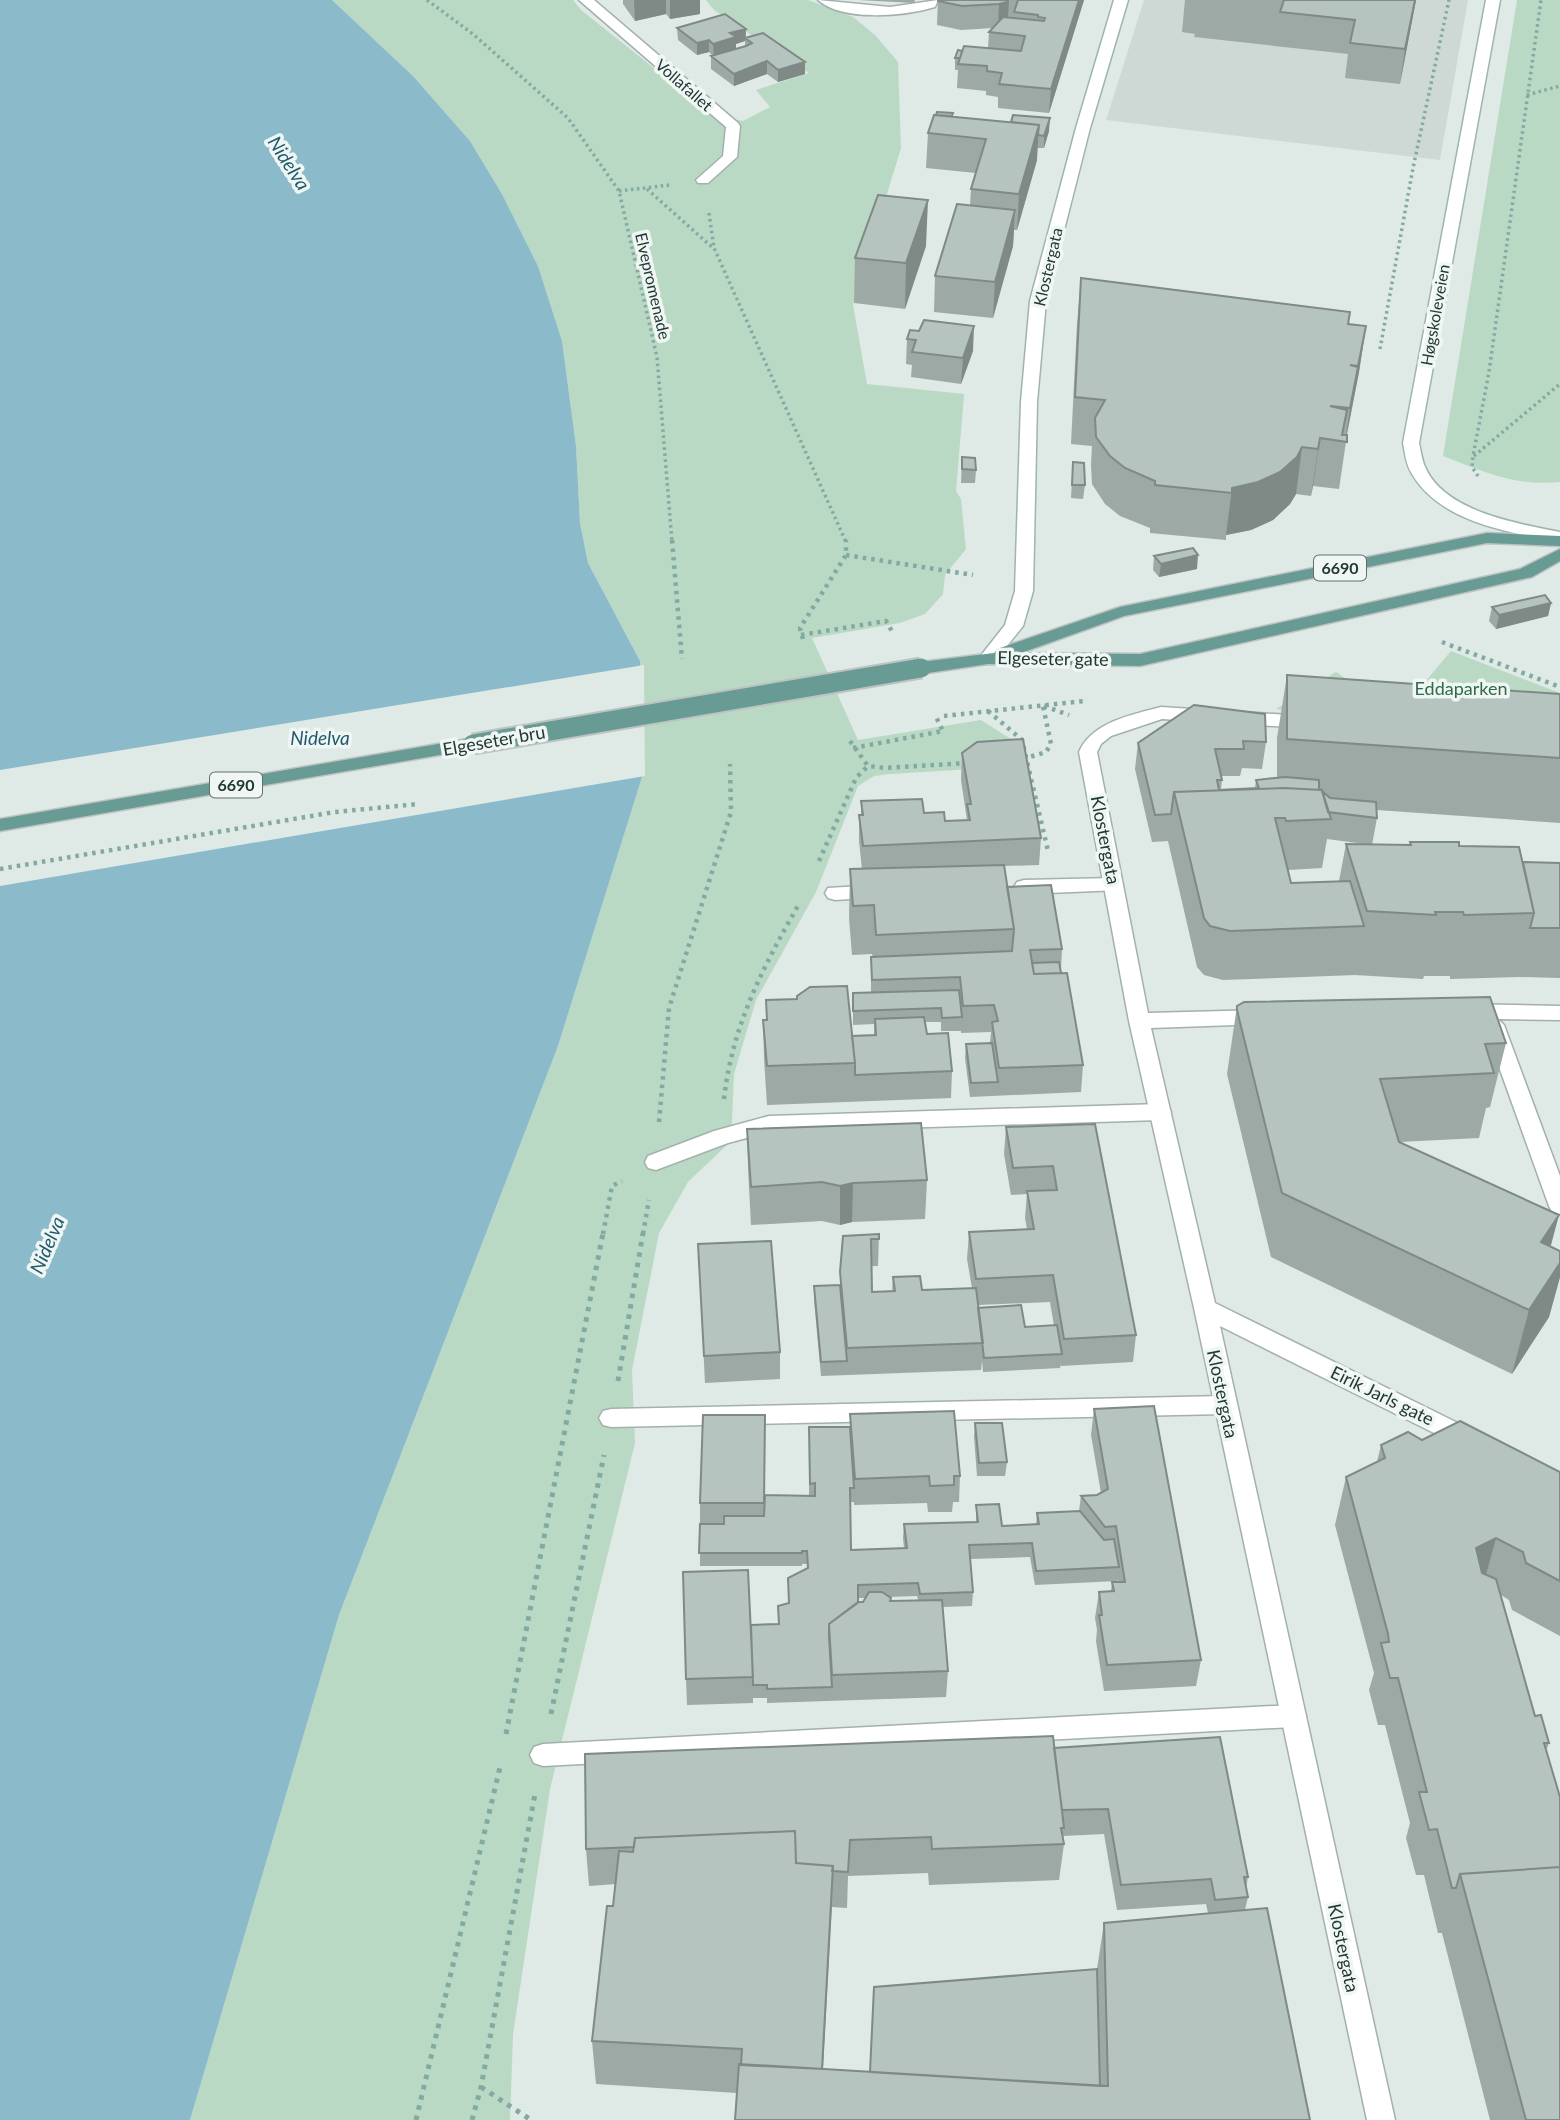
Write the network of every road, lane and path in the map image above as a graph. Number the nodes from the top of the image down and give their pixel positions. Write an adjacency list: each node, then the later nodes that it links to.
1 (427, 0): 13 (path, Elvepromenade)
2 (586, 0): 11 (street, Vollafallet)
3 (931, 0): 8 (street)
4 (1121, 0): 25 (street, Klostergata)
5 (1449, 0): 15 (path)
6 (1493, 0): 19 (street, Høgskoleveien)
7 (1542, 0): 10 (path)
8 (830, 2)
9 (1560, 86): 10 (path)
10 (1527, 95): 17 (path)
11 (703, 180): 12 (path); 14 (path)
12 (647, 189): 13 (path); 14 (path)
13 (619, 191): 26 (path, Elvepromenade)
14 (714, 248): 21 (path)
15 (1380, 349)
16 (1560, 384): 17 (path)
17 (1473, 456): 18 (path)
18 (1483, 484)
19 (1560, 539): 25 (main road, Elgeseter gate / 6690)
20 (1560, 554): 25 (main road, Elgeseter gate / 6690)
21 (846, 555): 22 (path); 23 (path)
22 (973, 575)
23 (893, 633)
24 (1442, 642): 27 (path)
25 (988, 658): 41 (main road, Elgeseter bru / 6690, bridge)
26 (682, 659)
27 (1560, 687)
28 (1085, 701): 29 (path)
29 (1044, 706): 30 (path); 36 (path)
30 (988, 711): 31 (path); 36 (path)
31 (944, 716)
32 (936, 717): 35 (path)
33 (1326, 723): 44 (street, Klostergata)
34 (850, 741): 35 (path)
35 (853, 748): 39 (path)
36 (1027, 759): 37 (path); 45 (path)
37 (1014, 760)
38 (975, 762): 39 (path)
39 (868, 766): 42 (path)
40 (418, 804): 43 (path)
41 (0, 825)
42 (818, 864)
43 (0, 869)
44 (1113, 885): 45 (street); 54 (street, Klostergata)
45 (1056, 886): 46 (street)
46 (1001, 888)
47 (890, 891): 48 (street)
48 (835, 893)
49 (800, 900): 56 (path)
50 (1488, 1010): 51 (street); 52 (street); 58 (street)
51 (1447, 1011)
52 (1560, 1013)
53 (1283, 1016): 54 (street)
54 (1139, 1021): 55 (street, Klostergata)
55 (1160, 1112): 56 (street); 59 (street, Klostergata)
56 (722, 1137): 57 (street)
57 (656, 1161): 64 (path)
58 (1560, 1206)
59 (1205, 1308): 60 (street, Klostergata); 62 (street, Eirik Jarls gate)
60 (1224, 1405): 61 (street); 63 (street, Klostergata)
61 (611, 1418)
62 (1487, 1448)
63 (1293, 1716): 66 (street); 70 (street, Klostergata)
64 (506, 1736)
65 (503, 1750): 68 (path)
66 (543, 1755)
67 (481, 2087): 69 (path)
68 (416, 2120)
69 (531, 2120)
70 (1381, 2120)

